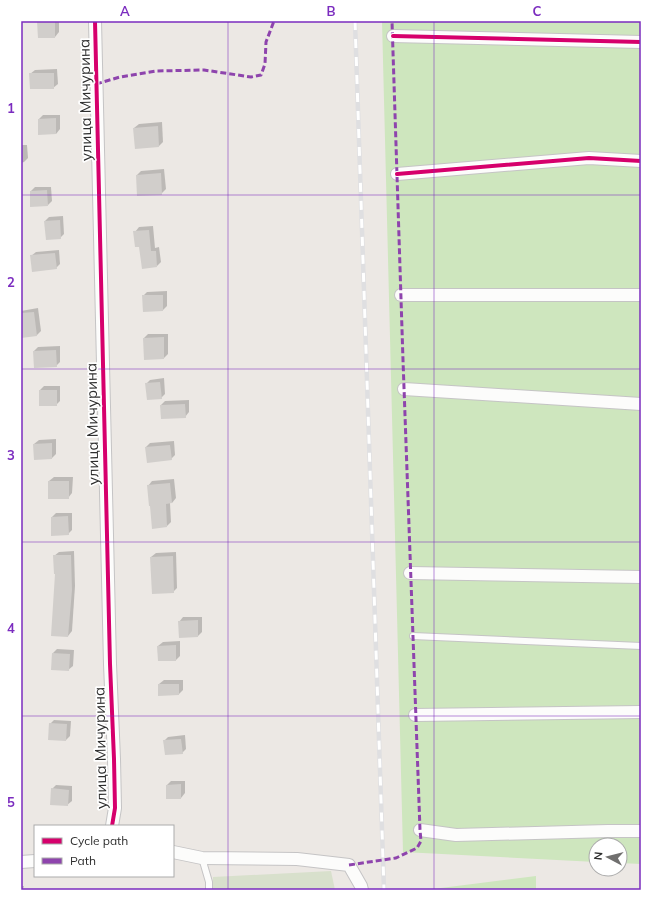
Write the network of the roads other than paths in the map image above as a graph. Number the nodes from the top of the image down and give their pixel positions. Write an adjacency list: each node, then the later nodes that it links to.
1 (95, 21): 16 (street, улица Мичурина)
2 (393, 36): 3 (street)
3 (641, 42)
4 (641, 161): 5 (street)
5 (397, 174)
6 (401, 295): 7 (street)
7 (641, 295)
8 (404, 389): 9 (street)
9 (641, 404)
10 (410, 573): 11 (street)
11 (641, 577)
12 (413, 636): 13 (lane)
13 (641, 646)
14 (641, 712): 15 (street)
15 (416, 715)
16 (112, 825)
17 (420, 830): 18 (street)
18 (641, 831)
19 (174, 852): 20 (street)
20 (202, 858): 23 (lane); 24 (street)
21 (34, 861): 22 (street)
22 (21, 862)
23 (209, 890)
24 (362, 890)

